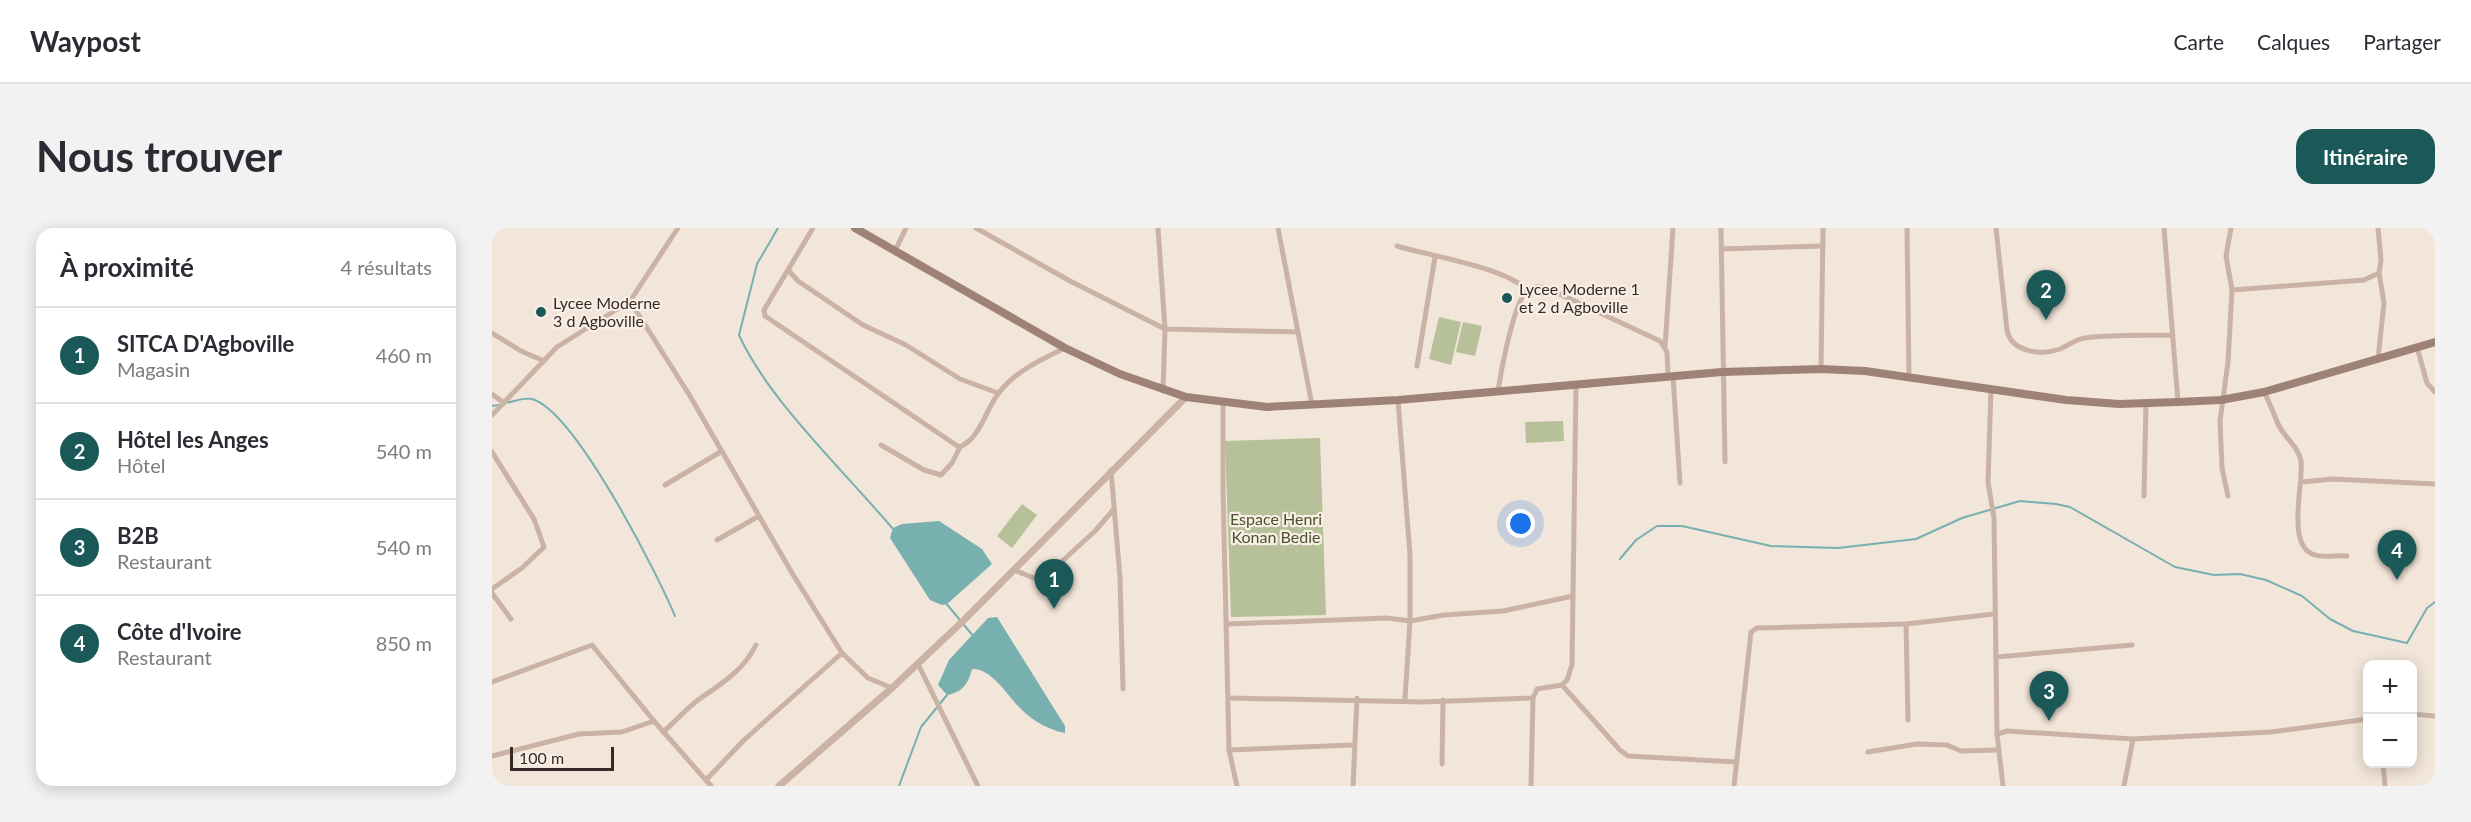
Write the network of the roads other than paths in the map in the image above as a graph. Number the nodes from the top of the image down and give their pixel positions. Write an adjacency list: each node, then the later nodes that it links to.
1 (678, 228): 25 (street)
2 (813, 228): 21 (street)
3 (855, 228): 19 (main road)
4 (906, 228): 19 (street)
5 (976, 228): 26 (street)
6 (1158, 228): 26 (street)
7 (1278, 228): 27 (street)
8 (1672, 228): 32 (street)
9 (1720, 228): 18 (street)
10 (1823, 228): 17 (street)
11 (1907, 228): 40 (street)
12 (1996, 228): 29 (street)
13 (2164, 228): 29 (street)
14 (2231, 228): 24 (street)
15 (2378, 228): 22 (street)
16 (1397, 246): 20 (street)
17 (1823, 246): 18 (street); 37 (street)
18 (1721, 249): 38 (street)
19 (895, 251): 33 (main road)
20 (1435, 257): 23 (street); 36 (street)
21 (789, 271): 46 (street); 59 (street)
22 (2379, 273): 24 (street); 34 (street)
23 (1527, 290): 32 (street); 44 (street)
24 (2232, 290): 51 (street)
25 (630, 301): 35 (street); 61 (street)
26 (1165, 329): 27 (street); 43 (street)
27 (1298, 332): 56 (street)
28 (492, 333): 35 (street)
29 (2173, 335): 52 (street)
30 (2435, 342): 31 (main road)
31 (2417, 346): 34 (main road); 47 (street)
32 (1665, 347): 39 (street)
33 (1065, 348): 43 (main road); 46 (street)
34 (2378, 359): 45 (main road)
35 (543, 361): 55 (street)
36 (1417, 366)
37 (1821, 369): 38 (main road); 40 (main road)
38 (1722, 372): 39 (main road); 62 (street)
39 (1671, 376): 41 (main road); 65 (street)
40 (1909, 377): 42 (main road)
41 (1576, 385): 44 (main road); 76 (street)
42 (1991, 388): 54 (main road); 77 (street)
43 (1162, 391): 49 (main road)
44 (1498, 391): 50 (main road)
45 (2264, 392): 51 (main road); 64 (street)
46 (998, 393): 59 (street)
47 (2435, 393)
48 (492, 394): 55 (street)
49 (1186, 397): 53 (main road); 63 (street)
50 (1398, 400): 56 (main road); 79 (street)
51 (2220, 400): 52 (main road); 69 (street)
52 (2178, 402): 54 (main road)
53 (1223, 403): 56 (main road); 80 (street)
54 (2146, 403): 68 (street)
55 (504, 404): 57 (street)
56 (1312, 405)
57 (492, 415)
58 (881, 445): 59 (street)
59 (960, 447)
60 (492, 452): 75 (street)
61 (722, 452): 66 (street); 71 (street)
62 (1725, 462)
63 (1112, 470): 70 (street); 74 (street)
64 (2301, 482): 67 (street); 73 (street)
65 (1680, 483)
66 (664, 484)
67 (2435, 484)
68 (2144, 495)
69 (2228, 496)
70 (1114, 510): 74 (street); 90 (street)
71 (759, 516): 72 (street); 84 (street)
72 (717, 540)
73 (2347, 556)
74 (1014, 570): 86 (street)
75 (492, 591): 78 (street)
76 (1573, 596): 79 (street); 88 (street)
77 (1994, 614): 81 (street); 85 (street)
78 (511, 619)
79 (1410, 621): 80 (street); 94 (street)
80 (1228, 624): 91 (street)
81 (1906, 624): 98 (street); 109 (street)
82 (756, 645): 101 (street)
83 (2132, 645): 85 (street)
84 (843, 653): 89 (street); 112 (street)
85 (1996, 657): 102 (street)
86 (918, 664): 89 (street); 115 (street)
87 (492, 682): 100 (street)
88 (1562, 685): 93 (street); 109 (street)
89 (892, 688): 114 (street)
90 (1123, 689)
91 (1228, 698): 92 (street); 105 (street)
92 (1358, 698): 94 (street); 104 (street)
93 (1533, 698): 95 (street); 118 (street)
94 (1405, 699): 95 (street)
95 (1443, 700): 110 (street)
96 (2417, 714): 97 (street)
97 (2435, 716)
98 (1908, 720)
99 (2363, 720): 103 (street)
100 (654, 721): 101 (street); 108 (street)
101 (663, 732): 112 (street)
102 (1997, 734): 103 (street); 106 (street)
103 (2133, 739): 121 (street)
104 (1353, 745): 105 (street); 117 (street)
105 (1229, 750): 116 (street)
106 (1998, 750): 107 (street); 120 (street)
107 (1868, 752)
108 (492, 756)
109 (1736, 762): 119 (street)
110 (1442, 764)
111 (2383, 768): 122 (street)
112 (706, 780): 113 (street)
113 (711, 786)
114 (779, 786)
115 (978, 786)
116 (1237, 786)
117 (1353, 786)
118 (1531, 786)
119 (1734, 786)
120 (2003, 786)
121 (2124, 786)
122 (2385, 786)

